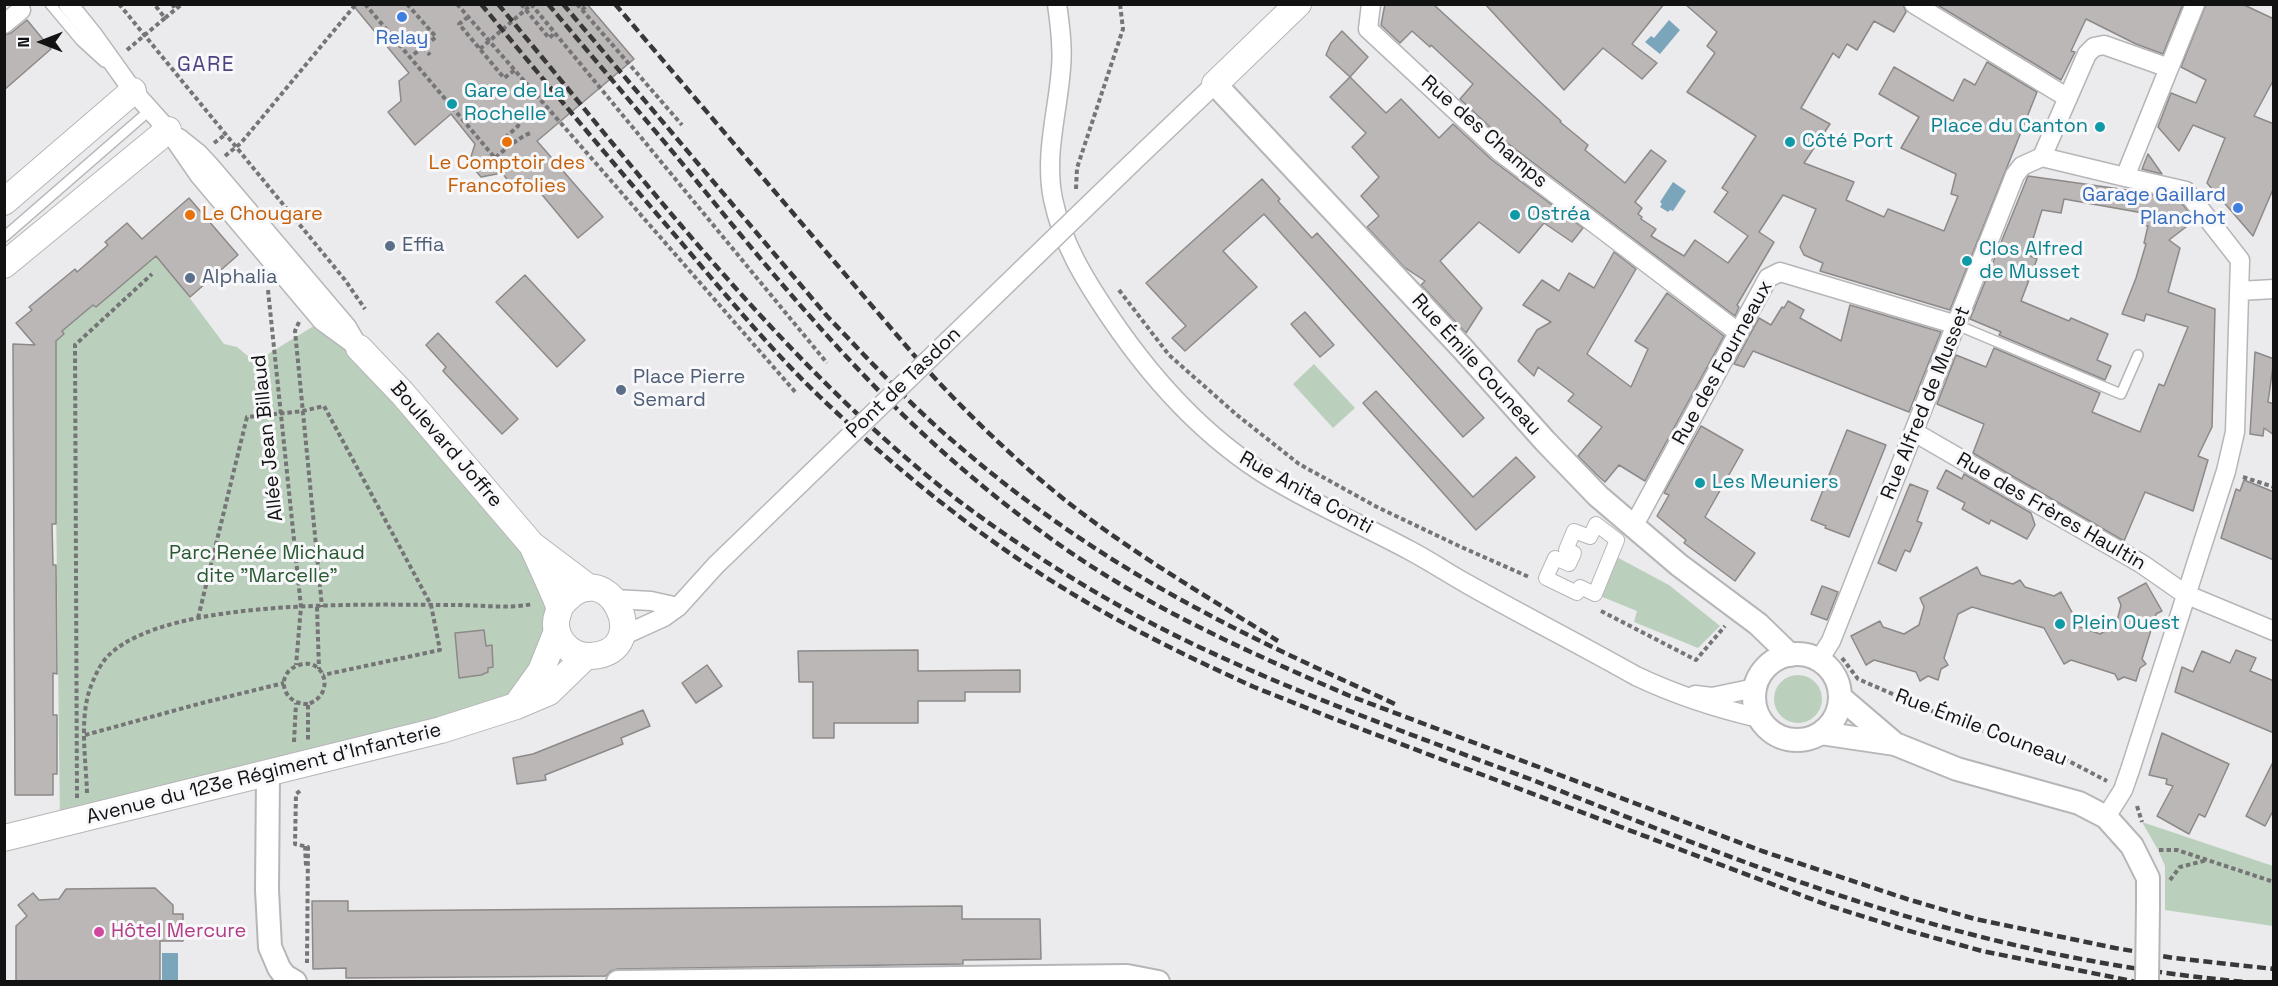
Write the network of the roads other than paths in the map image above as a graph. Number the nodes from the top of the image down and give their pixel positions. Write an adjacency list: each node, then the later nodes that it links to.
1 (50, 4): 12 (lane, Boulevard Joffre)
2 (68, 4): 12 (street, Boulevard Joffre)
3 (1057, 4): 44 (street, Rue Anita Conti)
4 (1298, 4): 11 (main road)
5 (1371, 4): 24 (street, Rue des Champs)
6 (1914, 4): 13 (street)
7 (2195, 4): 10 (street)
8 (21, 10): 9 (street)
9 (4, 24)
10 (2169, 69): 13 (street); 17 (street)
11 (1215, 84): 28 (street, Rue Émile Couneau); 34 (street, Pont de Tasdon, bridge)
12 (132, 91): 14 (street, Boulevard Joffre); 18 (main road)
13 (2068, 98): 16 (street)
14 (150, 110): 15 (street, Boulevard Joffre); 19 (lane)
15 (168, 130): 20 (main road); 25 (street, Boulevard Joffre); 25 (street, Boulevard Joffre)
16 (2042, 156): 17 (street); 23 (street, Rue Alfred de Musset)
17 (2126, 177): 22 (street)
18 (4, 202)
19 (4, 237)
20 (4, 265)
21 (2274, 289): 22 (street)
22 (2239, 291): 32 (street)
23 (1957, 325): 24 (street, Rue des Fourneaux); 26 (lane); 27 (street, Rue Alfred de Musset)
24 (1739, 333): 28 (street, Rue des Fourneaux)
25 (359, 348): 29 (main road, Boulevard Joffre)
26 (2138, 356)
27 (1914, 432): 32 (street, Rue des Frères Haultin); 39 (street, Rue Alfred de Musset)
28 (1633, 527): 36 (street, Rue Émile Couneau)
29 (532, 545): 31 (main road, Boulevard Joffre); 35 (main road, Boulevard Joffre)
30 (1542, 580): 30 (street)
31 (590, 588): 33 (main road, Boulevard Joffre); 35 (main road)
32 (2185, 594): 37 (street, Rue des Frères Haultin); 51 (street)
33 (614, 599): 34 (street, Boulevard Joffre); 38 (main road)
34 (678, 607): 38 (street)
35 (558, 620): 41 (main road, Boulevard Joffre); 46 (main road)
36 (1758, 624): 40 (street, Rue Émile Couneau); 42 (street)
37 (2274, 631)
38 (620, 637): 41 (main road)
39 (1825, 651): 40 (street); 45 (street)
40 (1790, 655): 42 (street)
41 (586, 656): 46 (main road, Avenue du 123e Régiment d'Infanterie)
42 (1766, 667): 43 (street)
43 (1755, 688): 44 (street, Rue Anita Conti); 47 (street)
44 (1671, 692): 47 (street, Rue Anita Conti)
45 (1840, 697): 48 (street); 49 (street, Rue Émile Couneau)
46 (516, 706): 50 (main road, Avenue du 123e Régiment d'Infanterie)
47 (1759, 718): 48 (street)
48 (1821, 733): 49 (street, Rue Émile Couneau)
49 (1895, 744): 51 (street, Rue Émile Couneau)
50 (268, 775): 52 (main road, Avenue du 123e Régiment d'Infanterie); 53 (street)
51 (2106, 817): 57 (street, Rue Émile Couneau, bridge)
52 (6, 837)
53 (274, 970): 54 (street)
54 (302, 975)
55 (618, 981): 56 (street)
56 (1158, 981)
57 (2147, 981)

